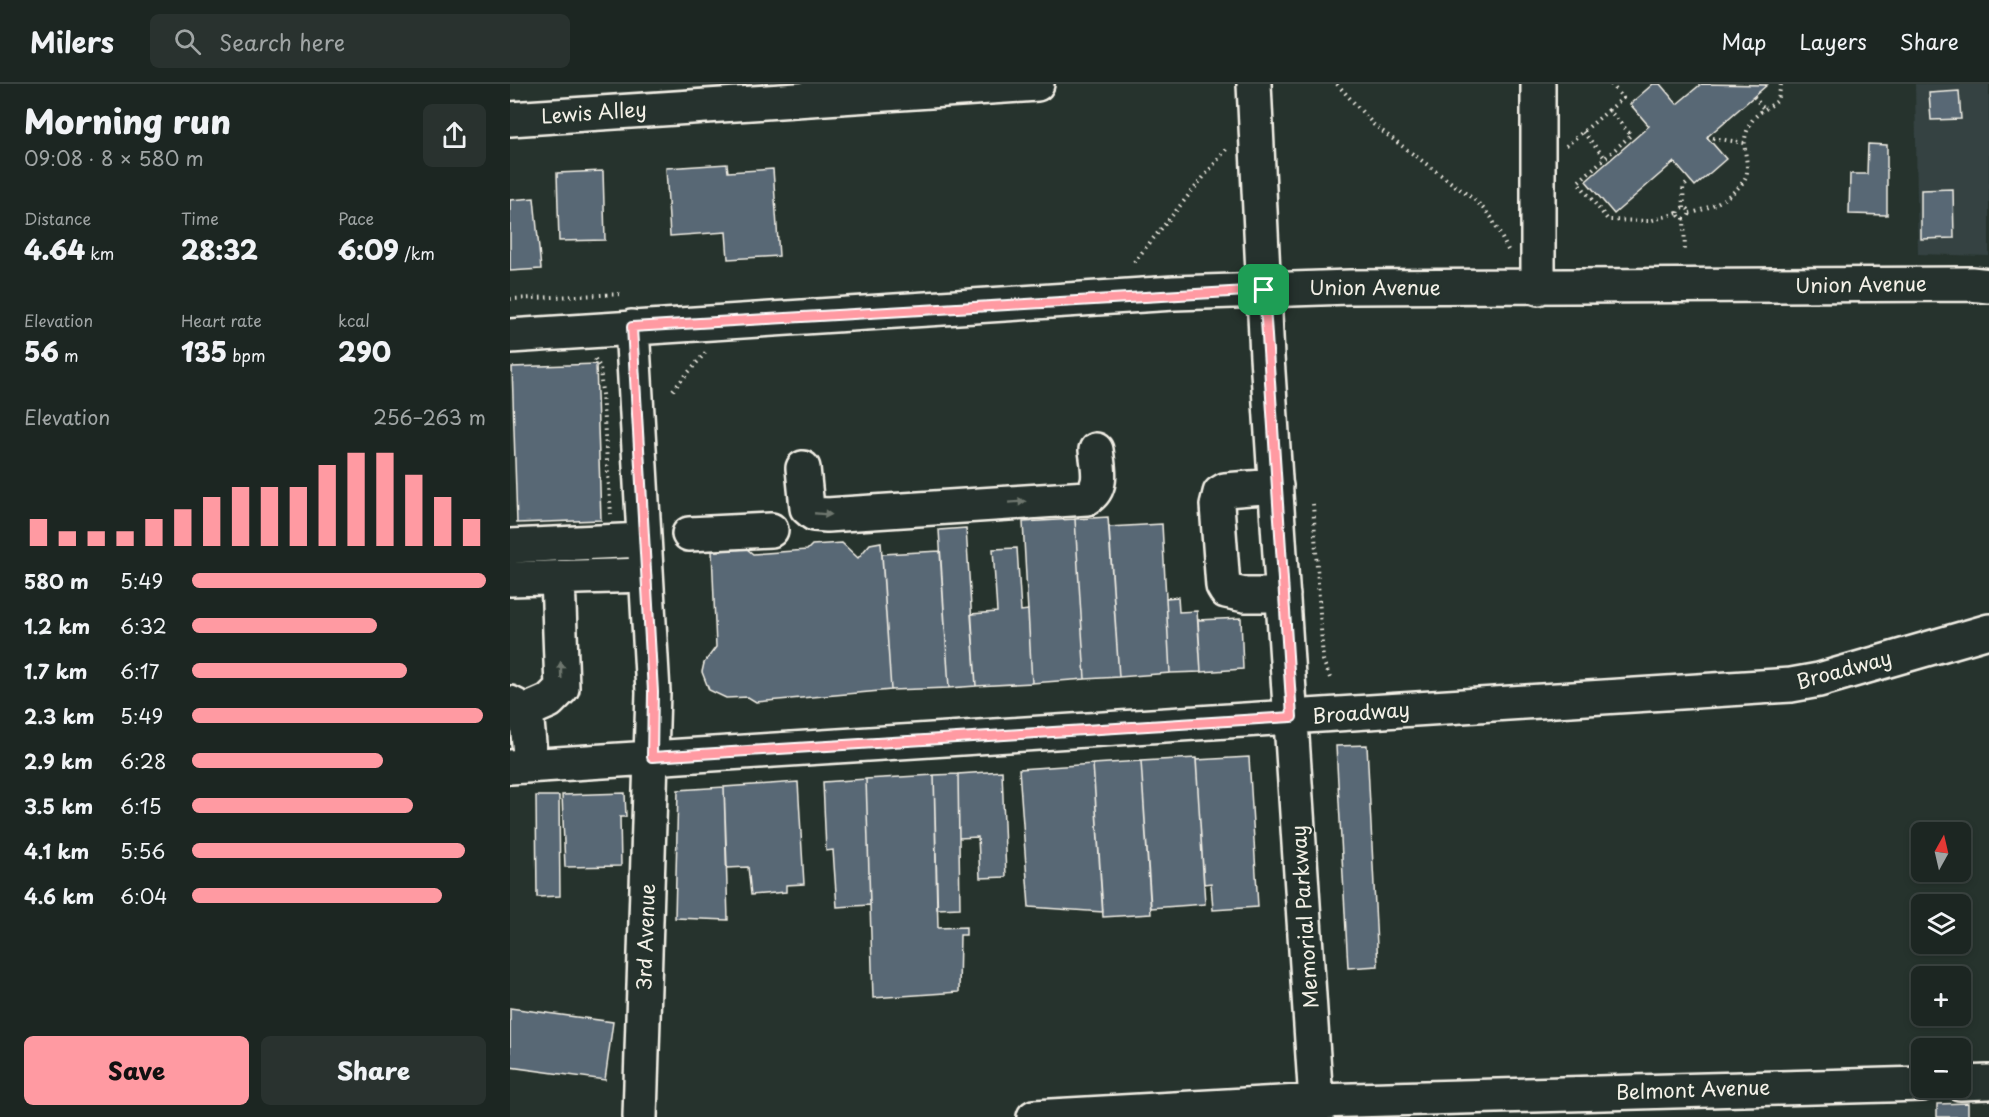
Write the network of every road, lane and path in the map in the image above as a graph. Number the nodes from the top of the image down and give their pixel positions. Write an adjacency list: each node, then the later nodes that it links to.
1 (1037, 84): 10 (street, Lewis Alley)
2 (1254, 84): 29 (street, Memorial Parkway)
3 (1337, 84): 24 (path)
4 (1538, 84): 28 (street)
5 (1611, 84): 9 (path)
6 (1781, 84): 8 (path)
7 (1754, 97): 8 (path)
8 (1764, 109): 14 (path)
9 (1609, 110): 11 (path); 16 (path)
10 (510, 119)
11 (1583, 132): 15 (path); 16 (path)
12 (1707, 137): 14 (path)
13 (1231, 143): 26 (path)
14 (1744, 143): 22 (path)
15 (1566, 158)
16 (1605, 158): 19 (path)
17 (1566, 180): 19 (path)
18 (1690, 180): 20 (path)
19 (1578, 182): 21 (path)
20 (1684, 208): 21 (path); 22 (path)
21 (1678, 213): 23 (path)
22 (1689, 213): 23 (path)
23 (1684, 218): 25 (path)
24 (1508, 250)
25 (1684, 252)
26 (1134, 262)
27 (1989, 286): 28 (street, Union Avenue)
28 (1538, 288): 29 (street, Union Avenue)
29 (1264, 290): 32 (street, Union Avenue); 39 (street, Memorial Parkway)
30 (622, 294): 31 (path)
31 (510, 299)
32 (632, 327): 33 (street, Union Avenue); 44 (street, 3rd Avenue)
33 (510, 336)
34 (708, 351): 36 (path)
35 (594, 359): 41 (path)
36 (673, 390)
37 (1096, 450): 38 (street, one-way to 37)
38 (803, 468)
39 (1276, 486): 49 (street, Memorial Parkway); 49 (street)
40 (1312, 504): 51 (path)
41 (614, 518)
42 (771, 530): 43 (street)
43 (689, 534)
44 (644, 540): 45 (street); 46 (street, 3rd Avenue)
45 (510, 546)
46 (646, 575): 47 (street); 54 (street, 3rd Avenue)
47 (558, 578): 48 (street); 52 (street, one-way to 47)
48 (510, 579)
49 (1283, 595): 53 (street, Memorial Parkway)
50 (1989, 631): 53 (street, Broadway)
51 (1330, 678)
52 (518, 707): 55 (street)
53 (1292, 717): 54 (street, Broadway); 59 (street, Memorial Parkway)
54 (652, 757): 55 (street, Broadway); 61 (street, 3rd Avenue)
55 (520, 766)
56 (1989, 1082): 57 (street)
57 (1971, 1083)
58 (1911, 1084): 59 (street, Belmont Avenue)
59 (1317, 1109): 60 (street, Belmont Avenue)
60 (1171, 1113): 62 (street, Belmont Avenue)
61 (640, 1117)
62 (1034, 1117)

